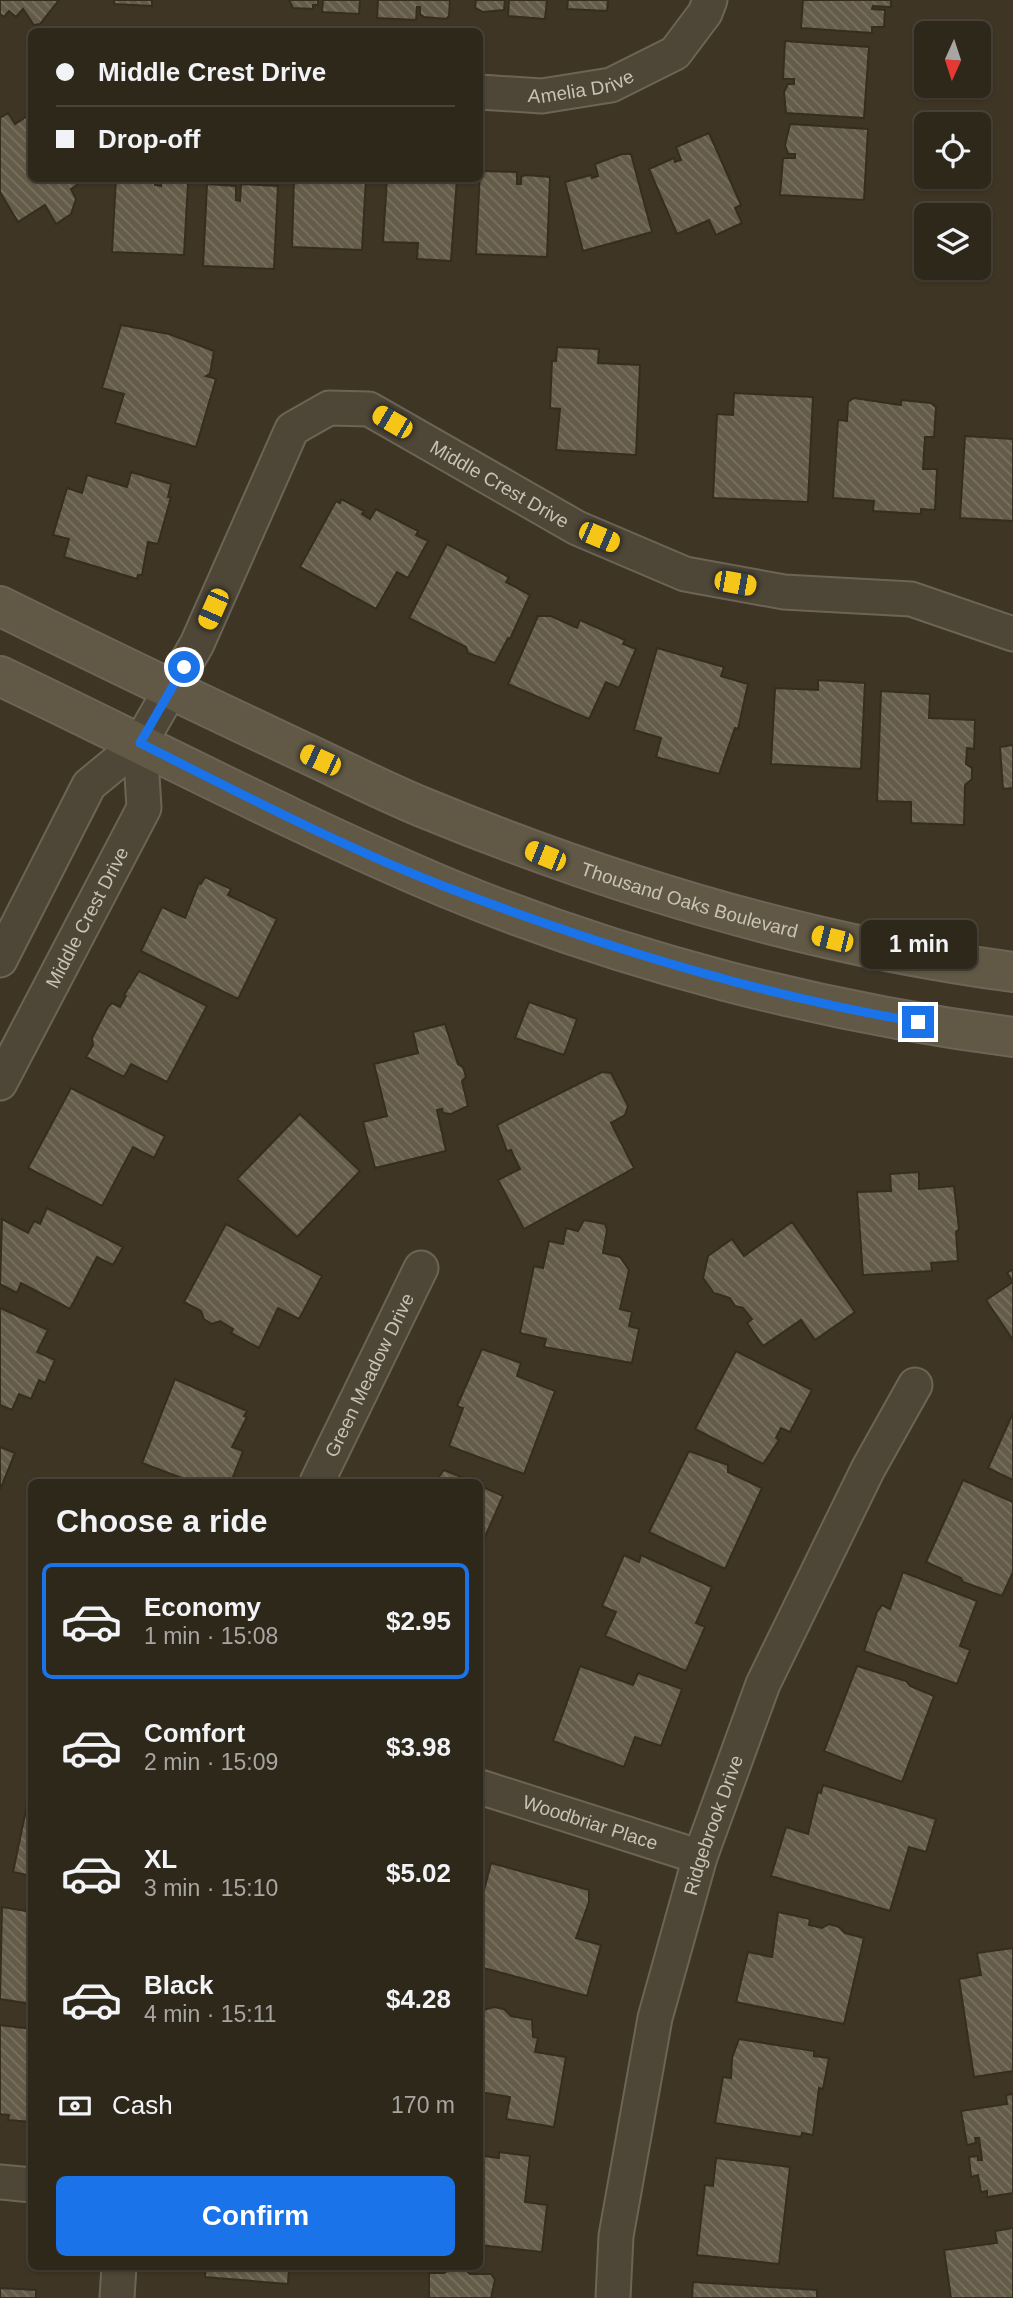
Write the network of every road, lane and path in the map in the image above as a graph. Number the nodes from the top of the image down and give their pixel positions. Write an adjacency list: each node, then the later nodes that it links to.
1 (710, 0): 2 (street, Amelia Drive)
2 (483, 92)
3 (0, 606): 6 (main road, Thousand Oaks Boulevard)
4 (1013, 634): 6 (street, Middle Crest Drive)
5 (0, 676): 7 (main road)
6 (171, 690): 7 (street, Middle Crest Drive); 9 (main road, Thousand Oaks Boulevard)
7 (140, 743): 8 (street, Middle Crest Drive); 10 (main road); 11 (street, Middle Crest Drive)
8 (0, 960)
9 (1013, 972)
10 (1013, 1037)
11 (0, 1083)
12 (421, 1268): 14 (street, Green Meadow Drive)
13 (915, 1385): 16 (street, Ridgebrook Drive)
14 (318, 1479)
15 (483, 1788): 16 (street, Woodbriar Place)
16 (700, 1857): 21 (street, Ridgebrook Drive)
17 (0, 2182): 18 (street)
18 (28, 2185)
19 (119, 2270): 20 (street)
20 (117, 2298)
21 (613, 2298)

